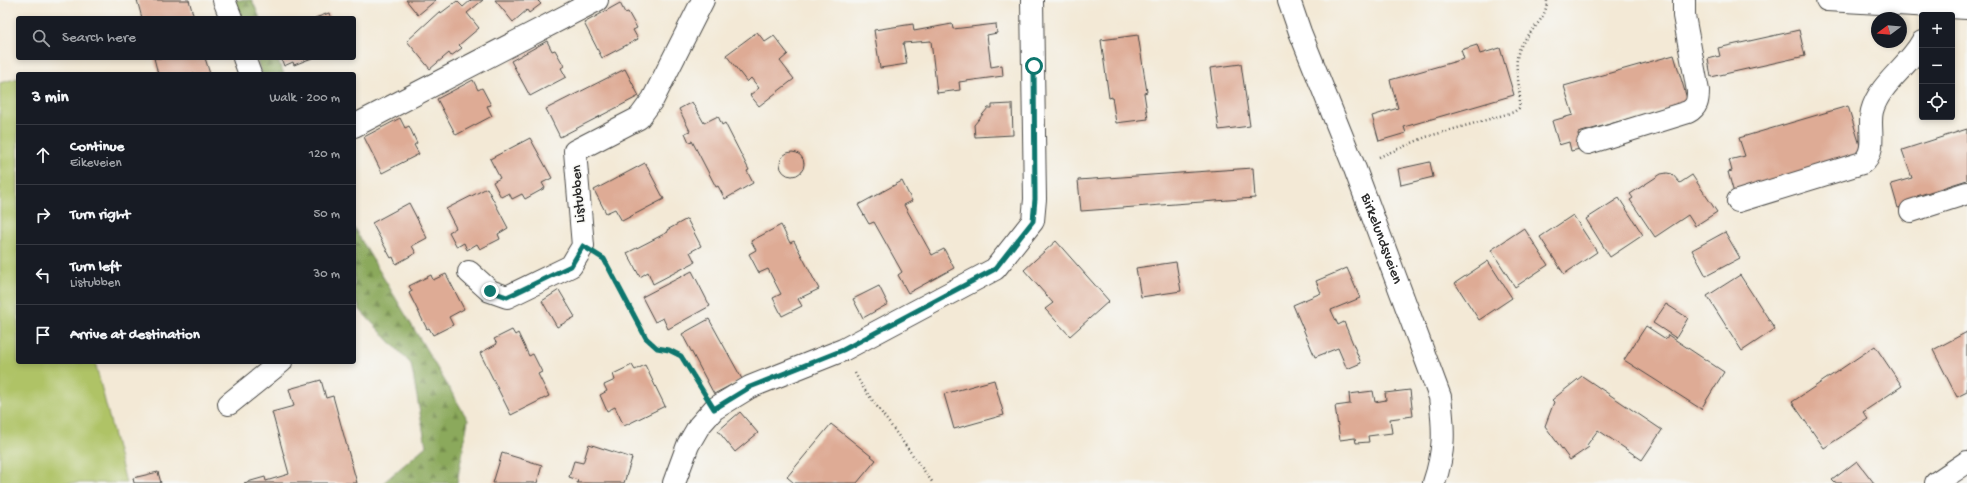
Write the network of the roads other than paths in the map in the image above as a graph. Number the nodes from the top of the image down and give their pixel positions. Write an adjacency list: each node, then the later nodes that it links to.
1 (224, 0): 10 (street)
2 (597, 0): 14 (street)
3 (1032, 0): 23 (street)
4 (1289, 0): 24 (street, Birkelundsveien)
5 (1684, 0): 15 (street)
6 (1827, 0): 9 (street)
7 (697, 3): 19 (street, Listubben)
8 (1967, 8): 9 (street)
9 (1934, 11)
10 (230, 16)
11 (1919, 46): 17 (street)
12 (245, 60): 13 (street)
13 (249, 72)
14 (356, 125)
15 (1588, 143)
16 (1967, 193): 18 (street)
17 (1738, 201)
18 (1911, 211)
19 (470, 272)
20 (279, 364): 21 (street)
21 (229, 404)
22 (1967, 462): 25 (street)
23 (674, 483)
24 (1434, 483)
25 (1936, 483)

